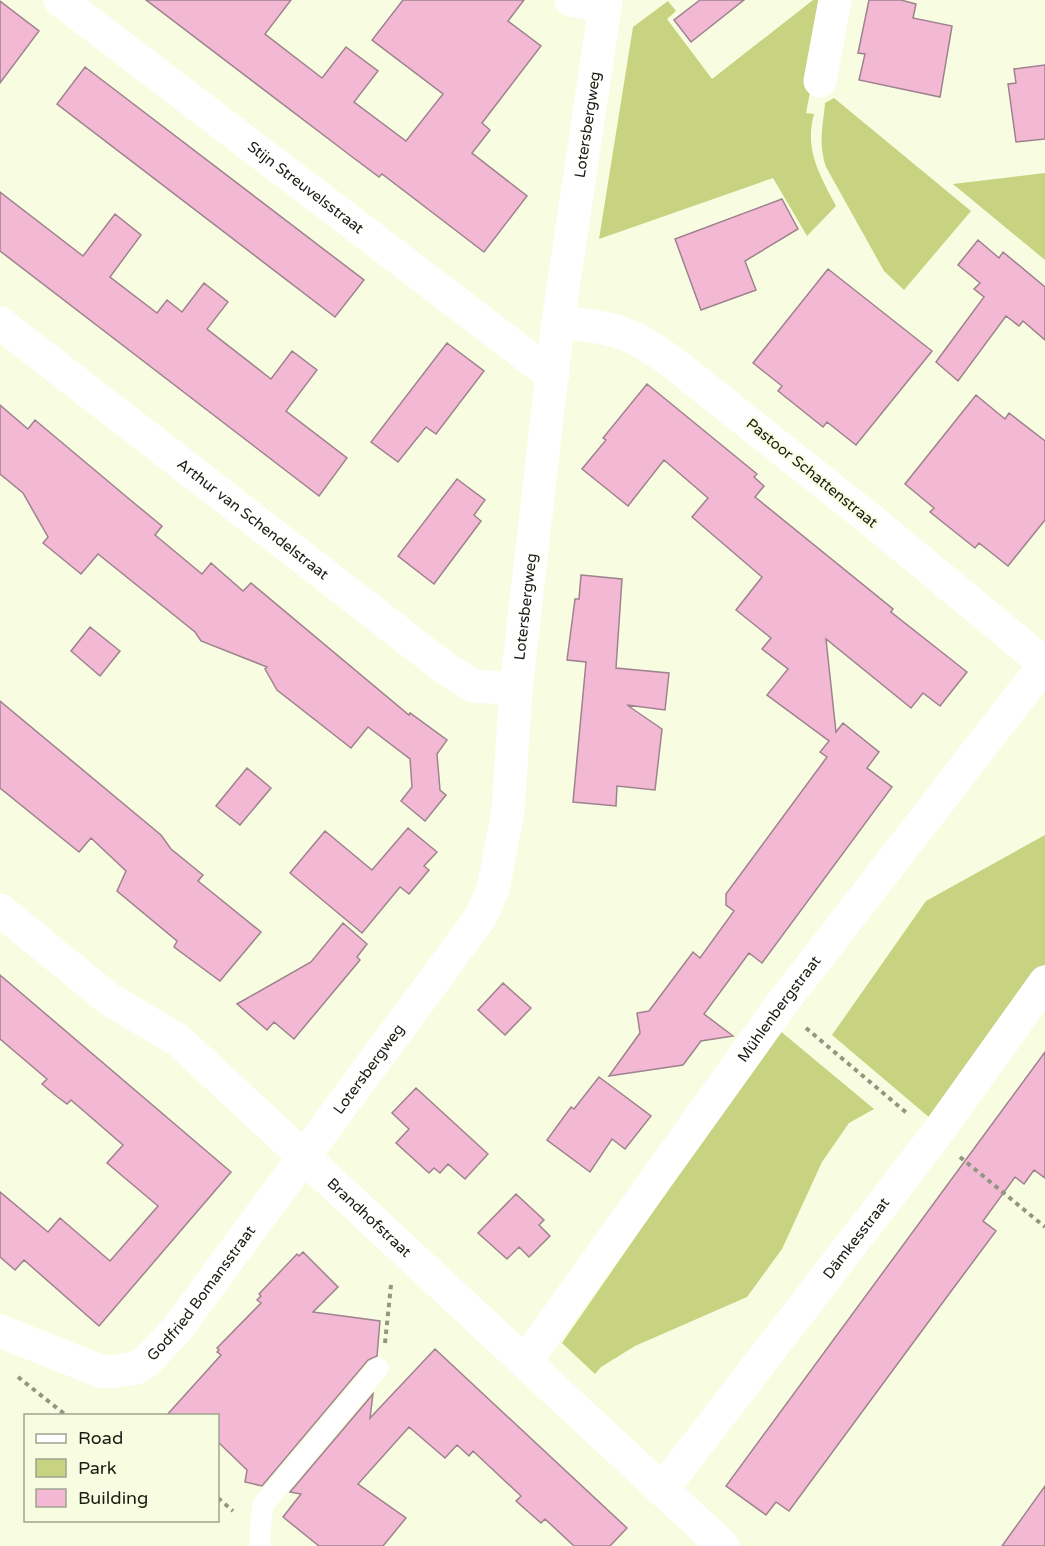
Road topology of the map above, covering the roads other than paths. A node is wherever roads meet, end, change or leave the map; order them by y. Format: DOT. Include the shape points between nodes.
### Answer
graph roads {
  1 [pos="60,0"];
  2 [pos="571,0"];
  3 [pos="835,0"];
  4 [pos="605,3"];
  5 [pos="820,81"];
  6 [pos="558,322"];
  7 [pos="0,323"];
  8 [pos="553,376"];
  9 [pos="1045,664"];
  10 [pos="516,689"];
  11 [pos="0,910"];
  12 [pos="1045,982"];
  13 [pos="304,1155"];
  14 [pos="0,1330"];
  15 [pos="525,1362"];
  16 [pos="378,1368"];
  17 [pos="662,1490"];
  18 [pos="260,1546"];
  19 [pos="723,1546"];
  1 -- 8 [label="street, Stijn Streuvelsstraat"];
  2 -- 4 [label="street"];
  3 -- 5 [label="street"];
  4 -- 6 [label="street, Lotersbergweg"];
  6 -- 8 [label="street, Lotersbergweg"];
  6 -- 9 [label="street, Pastoor Schattenstraat" via="624,334 668,359"];
  7 -- 10 [label="street, Arthur van Schendelstraat" via="449,671 474,686"];
  8 -- 10 [label="street, Lotersbergweg"];
  9 -- 15 [label="street, Mühlenbergstraat" via="780,1006"];
  10 -- 13 [label="street, Lotersbergweg" via="508,811 493,890 480,918"];
  11 -- 13 [label="street, Brandhofstraat" via="109,999 178,1040"];
  12 -- 17 [label="street, Dämkesstraat" via="935,1136"];
  13 -- 14 [label="street, Godfried Bomansstraat" via="177,1329 136,1368 100,1371"];
  13 -- 15 [label="street, Brandhofstraat"];
  15 -- 17 [label="street, Brandhofstraat"];
  16 -- 18 [label="lane" via="263,1505"];
  17 -- 19 [label="street, Brandhofstraat"];
}
